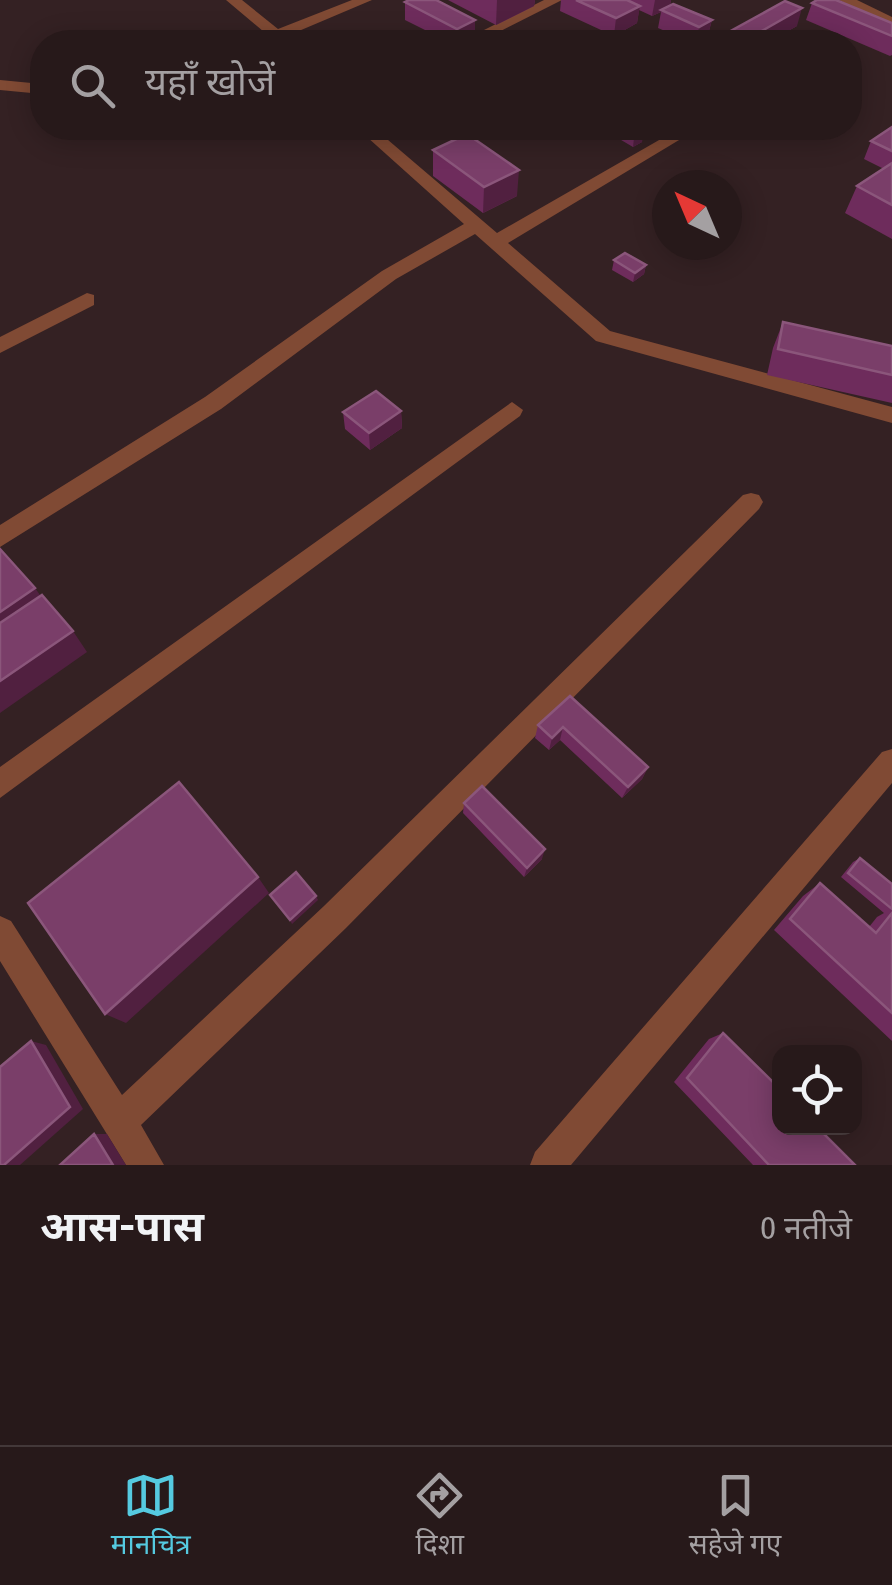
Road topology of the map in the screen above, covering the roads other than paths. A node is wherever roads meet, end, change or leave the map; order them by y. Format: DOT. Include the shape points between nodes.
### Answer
graph roads {
  1 [pos="233,0"];
  2 [pos="364,0"];
  3 [pos="555,0"];
  4 [pos="846,0"];
  5 [pos="884,0"];
  6 [pos="866,10"];
  7 [pos="892,23"];
  8 [pos="269,30"];
  9 [pos="299,30"];
  10 [pos="493,30"];
  11 [pos="0,85"];
  12 [pos="30,87"];
  13 [pos="379,140"];
  14 [pos="670,140"];
  15 [pos="476,225"];
  16 [pos="495,242"];
  17 [pos="87,300"];
  18 [pos="0,346"];
  19 [pos="512,410"];
  20 [pos="892,415"];
  21 [pos="752,502"];
  22 [pos="0,536"];
  23 [pos="892,762"];
  24 [pos="0,784"];
  25 [pos="0,932"];
  26 [pos="119,1122"];
  27 [pos="146,1165"];
  28 [pos="548,1165"];
  1 -- 8 [label="street"];
  2 -- 9 [label="street"];
  3 -- 10 [label="street"];
  4 -- 6 [label="street"];
  5 -- 6 [label="street"];
  6 -- 7 [label="street"];
  11 -- 12 [label="street"];
  13 -- 15 [label="street"];
  14 -- 16 [label="street"];
  15 -- 16 [label="street"];
  15 -- 22 [label="street" via="389,274 212,402"];
  16 -- 20 [label="street" via="603,336"];
  17 -- 18 [label="street"];
  19 -- 24 [label="street"];
  21 -- 26 [label="street" via="335,918"];
  23 -- 28 [label="street"];
  25 -- 26 [label="street"];
  26 -- 27 [label="street"];
}
